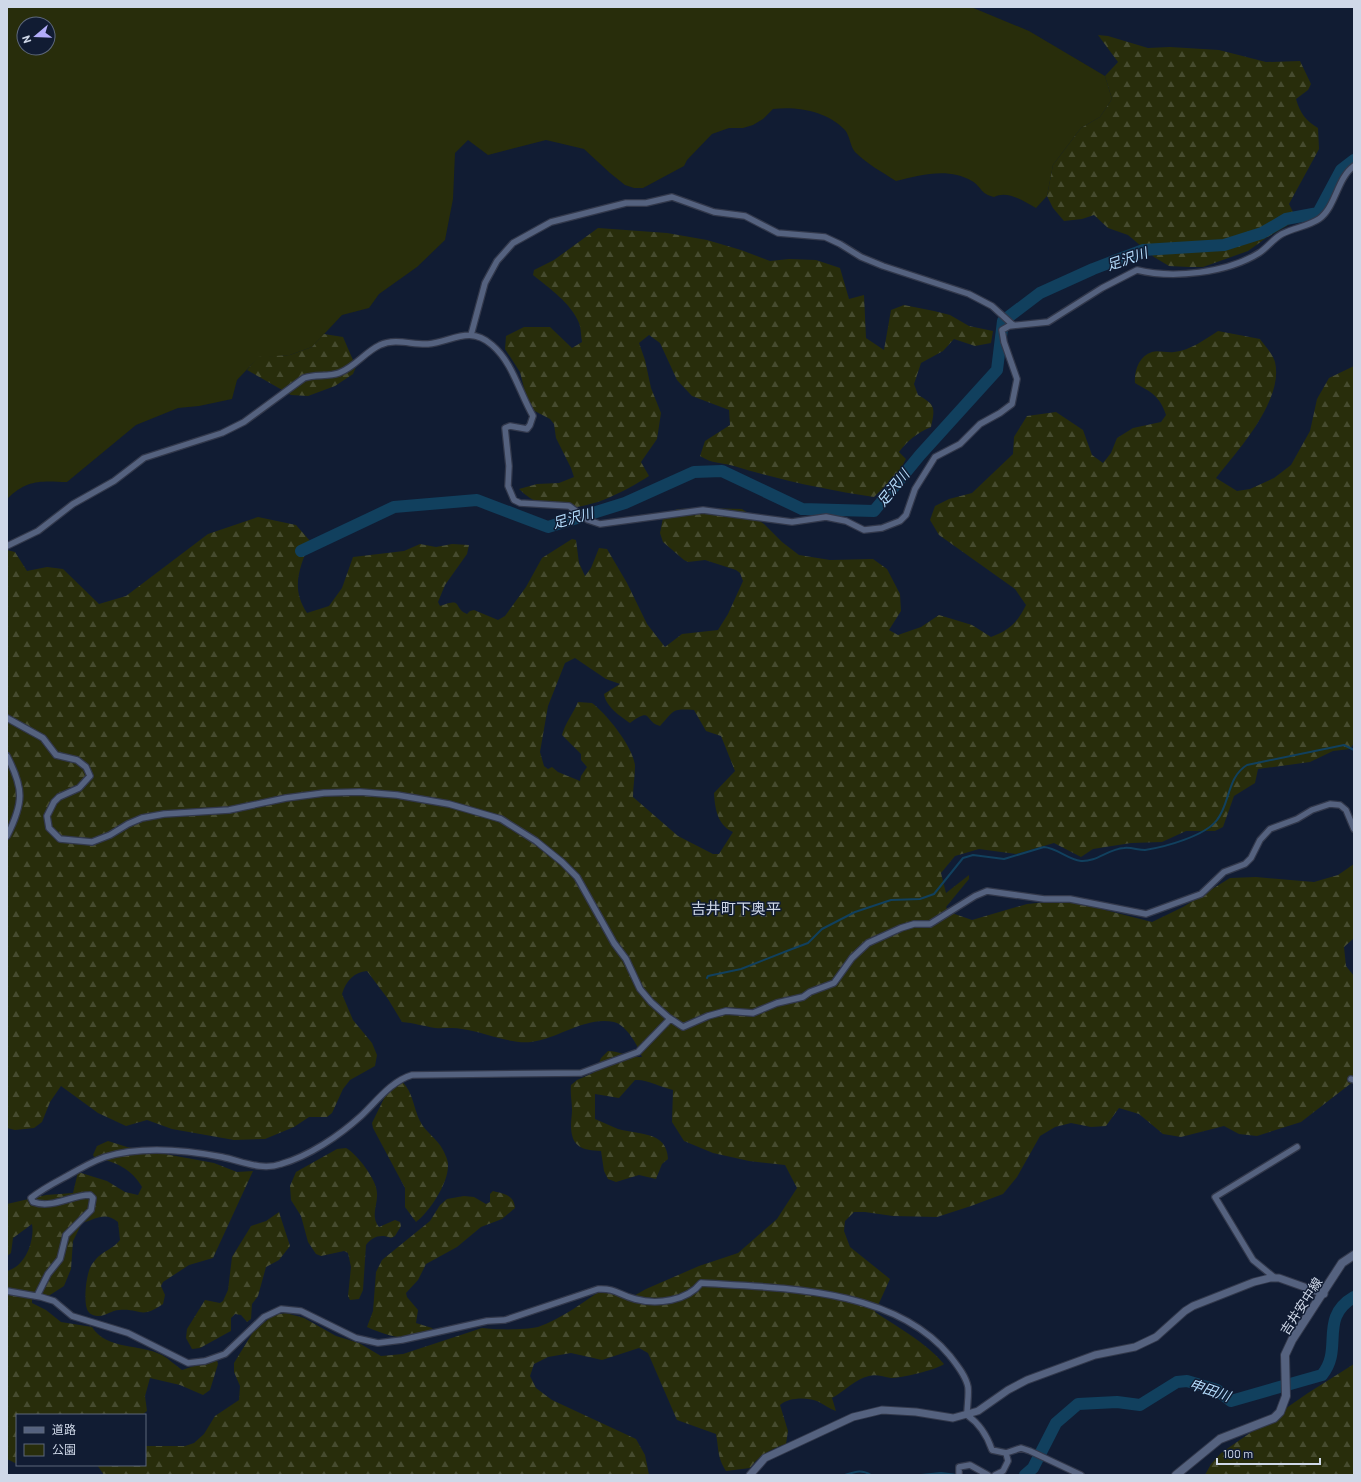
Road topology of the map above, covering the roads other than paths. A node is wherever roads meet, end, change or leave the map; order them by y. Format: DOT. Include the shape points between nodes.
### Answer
graph roads {
  1 [pos="1354,166"];
  2 [pos="1013,325"];
  3 [pos="470,335"];
  4 [pos="7,546"];
  5 [pos="7,718"];
  6 [pos="7,756"];
  7 [pos="1354,829"];
  8 [pos="7,836"];
  9 [pos="670,1019"];
  10 [pos="1296,1147"];
  11 [pos="1354,1255"];
  12 [pos="1275,1278"];
  13 [pos="7,1292"];
  14 [pos="1324,1294"];
  15 [pos="37,1296"];
  16 [pos="967,1415"];
  17 [pos="1006,1453"];
  18 [pos="750,1475"];
  19 [pos="959,1475"];
  20 [pos="988,1475"];
  21 [pos="995,1475"];
  22 [pos="1081,1475"];
  23 [pos="1176,1475"];
  1 -- 2 [label="street" via="1319,219 1281,234 1259,253 1207,272 1151,273 1137,270 1102,288 1048,322"];
  2 -- 3 [label="street" via="992,306 969,294 861,257 826,237 778,232 745,216 714,212 672,197 646,203 626,203 551,222 513,243 497,261 485,283"];
  2 -- 3 [label="street" via="1002,330 1017,379 1012,404 980,424 960,444 934,457 915,489 906,515 900,521 882,528 864,530 846,521 826,517 792,522 703,510 600,524 588,520 569,506 520,503 514,500 508,486 509,466 505,428 510,426 527,429 533,416 505,360 492,344 478,336"];
  3 -- 4 [label="street" via="428,344 398,341 381,344 339,373 304,378 250,418 227,430 144,458 114,481 73,504 38,531"];
  5 -- 9 [label="street" via="43,738 56,755 77,760 86,767 90,776 79,788 59,797 47,816 49,828 60,839 92,842 142,818 164,814 229,810 286,798 360,792 449,804 501,820 536,841 577,877 626,959 640,988"];
  6 -- 8 [label="street" via="18,777 20,798"];
  7 -- 9 [label="street" via="1346,810 1340,805 1330,804 1312,810 1297,819 1270,829 1245,864 1224,872 1202,894 1146,914 1070,899 1044,899 987,891 930,924 914,924 868,943 852,958 834,983 803,997 753,1013 726,1010 683,1027"];
  9 -- 15 [label="street" via="638,1052 581,1073 426,1074 404,1077 339,1133 299,1158 280,1165 262,1167 196,1152 165,1151 120,1153 86,1164 31,1198 33,1202 47,1205 90,1194 93,1198 91,1210 66,1236 60,1259 48,1274"];
  10 -- 12 [label="street" via="1215,1197 1253,1260"];
  11 -- 14 [label="main road, 吉井安中線" via="1342,1263"];
  12 -- 14 [label="street"];
  12 -- 16 [label="street" via="1262,1279 1193,1306 1156,1337 1136,1347 1095,1355 1027,1380 1008,1390 978,1412"];
  13 -- 15 [label="street"];
  14 -- 23 [label="main road, 吉井安中線" via="1292,1340 1285,1355 1285,1404 1280,1412 1274,1418 1220,1439"];
  15 -- 16 [label="street" via="54,1301 72,1316 128,1333 188,1363 225,1354 264,1317 281,1309 301,1311 356,1338 378,1343 487,1321 505,1320 598,1289 610,1288 635,1299 652,1302 667,1301 687,1294 701,1283 809,1292 859,1302 890,1313 926,1332 940,1344 964,1376 968,1388"];
  16 -- 17 [label="street" via="977,1422 987,1436 992,1450"];
  16 -- 18 [label="street" via="953,1418 882,1410 853,1417 765,1458"];
  17 -- 21 [label="street" via="1008,1461 1003,1471"];
  17 -- 22 [label="street" via="1021,1448"];
  19 -- 20 [label="street" via="959,1468 970,1465"];
}
